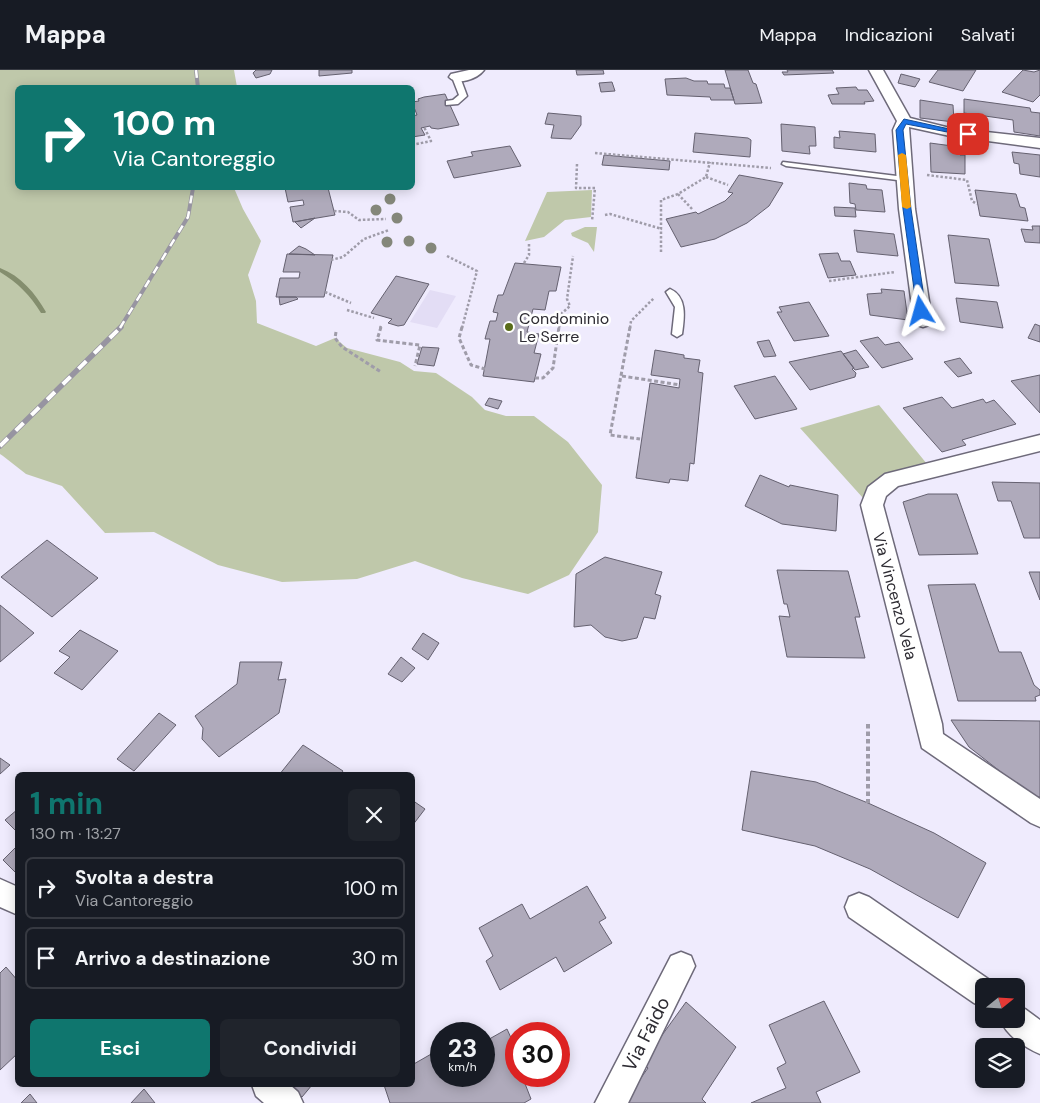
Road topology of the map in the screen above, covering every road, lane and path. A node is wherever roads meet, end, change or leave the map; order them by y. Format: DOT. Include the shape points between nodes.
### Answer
graph roads {
  1 [pos="477,70"];
  2 [pos="876,70"];
  3 [pos="456,77"];
  4 [pos="449,103"];
  5 [pos="904,121"];
  6 [pos="424,127"];
  7 [pos="415,144"];
  8 [pos="1040,144"];
  9 [pos="595,153"];
  10 [pos="710,162"];
  11 [pos="576,164"];
  12 [pos="786,164"];
  13 [pos="798,166"];
  14 [pos="904,175"];
  15 [pos="706,177"];
  16 [pos="728,185"];
  17 [pos="678,194"];
  18 [pos="978,204"];
  19 [pos="692,209"];
  20 [pos="334,211"];
  21 [pos="605,215"];
  22 [pos="598,217"];
  23 [pos="386,218"];
  24 [pos="662,229"];
  25 [pos="389,230"];
  26 [pos="528,243"];
  27 [pos="661,252"];
  28 [pos="447,256"];
  29 [pos="573,256"];
  30 [pos="331,260"];
  31 [pos="524,263"];
  32 [pos="900,271"];
  33 [pos="829,280"];
  34 [pos="325,292"];
  35 [pos="670,292"];
  36 [pos="658,295"];
  37 [pos="351,303"];
  38 [pos="347,310"];
  39 [pos="561,314"];
  40 [pos="374,318"];
  41 [pos="530,321"];
  42 [pos="923,321"];
  43 [pos="381,326"];
  44 [pos="336,332"];
  45 [pos="677,334"];
  46 [pos="415,366"];
  47 [pos="485,369"];
  48 [pos="382,372"];
  49 [pos="622,376"];
  50 [pos="535,378"];
  51 [pos="680,385"];
  52 [pos="640,439"];
  53 [pos="1040,443"];
  54 [pos="868,724"];
  55 [pos="868,803"];
  56 [pos="1040,814"];
  57 [pos="0,893"];
  58 [pos="15,900"];
  59 [pos="859,907"];
  60 [pos="681,966"];
  61 [pos="975,987"];
  62 [pos="1025,1027"];
  63 [pos="1040,1039"];
  64 [pos="269,1087"];
  65 [pos="287,1103"];
  66 [pos="611,1103"];
  1 -- 3 [label="street" via="471,75"];
  2 -- 5 [label="street"];
  3 -- 4 [label="lane" via="463,96"];
  5 -- 8 [label="street" via="950,132"];
  5 -- 14 [label="street" via="900,130"];
  6 -- 7 [label="path" via="431,141"];
  9 -- 10 [label="path"];
  10 -- 13 [label="path" via="788,169"];
  10 -- 15 [label="path"];
  11 -- 22 [label="path" via="576,188 595,188 592,221"];
  12 -- 13 [label="lane"];
  13 -- 14 [label="lane"];
  14 -- 18 [label="path" via="967,180 972,201"];
  14 -- 42 [label="street"];
  15 -- 16 [label="path"];
  15 -- 17 [label="path"];
  17 -- 19 [label="path"];
  17 -- 24 [label="path" via="661,200"];
  20 -- 23 [label="path" via="348,212 359,220"];
  21 -- 24 [label="path"];
  24 -- 27 [label="path"];
  25 -- 30 [label="path" via="364,239 343,257"];
  26 -- 31 [label="path" via="529,255"];
  28 -- 47 [label="path" via="477,271 459,338 471,365"];
  29 -- 39 [label="path" via="567,298 570,306"];
  32 -- 33 [label="path"];
  34 -- 37 [label="path"];
  35 -- 45 [label="lane" via="681,311"];
  36 -- 49 [label="path" via="631,321"];
  38 -- 40 [label="path"];
  39 -- 41 [label="path"];
  39 -- 50 [label="path" via="553,368 543,378"];
  43 -- 46 [label="path" via="377,340 420,345"];
  44 -- 48 [label="path" via="334,338 342,347"];
  49 -- 51 [label="path"];
  49 -- 52 [label="path" via="610,435"];
  53 -- 56 [label="street, Via Vincenzo Vela" via="892,480 873,496 874,517 930,724 931,740"];
  54 -- 55 [label="path"];
  57 -- 58 [label="street"];
  59 -- 61 [label="street"];
  60 -- 66 [label="street, Via Faido"];
  62 -- 63 [label="street"];
  64 -- 65 [label="street"];
}
